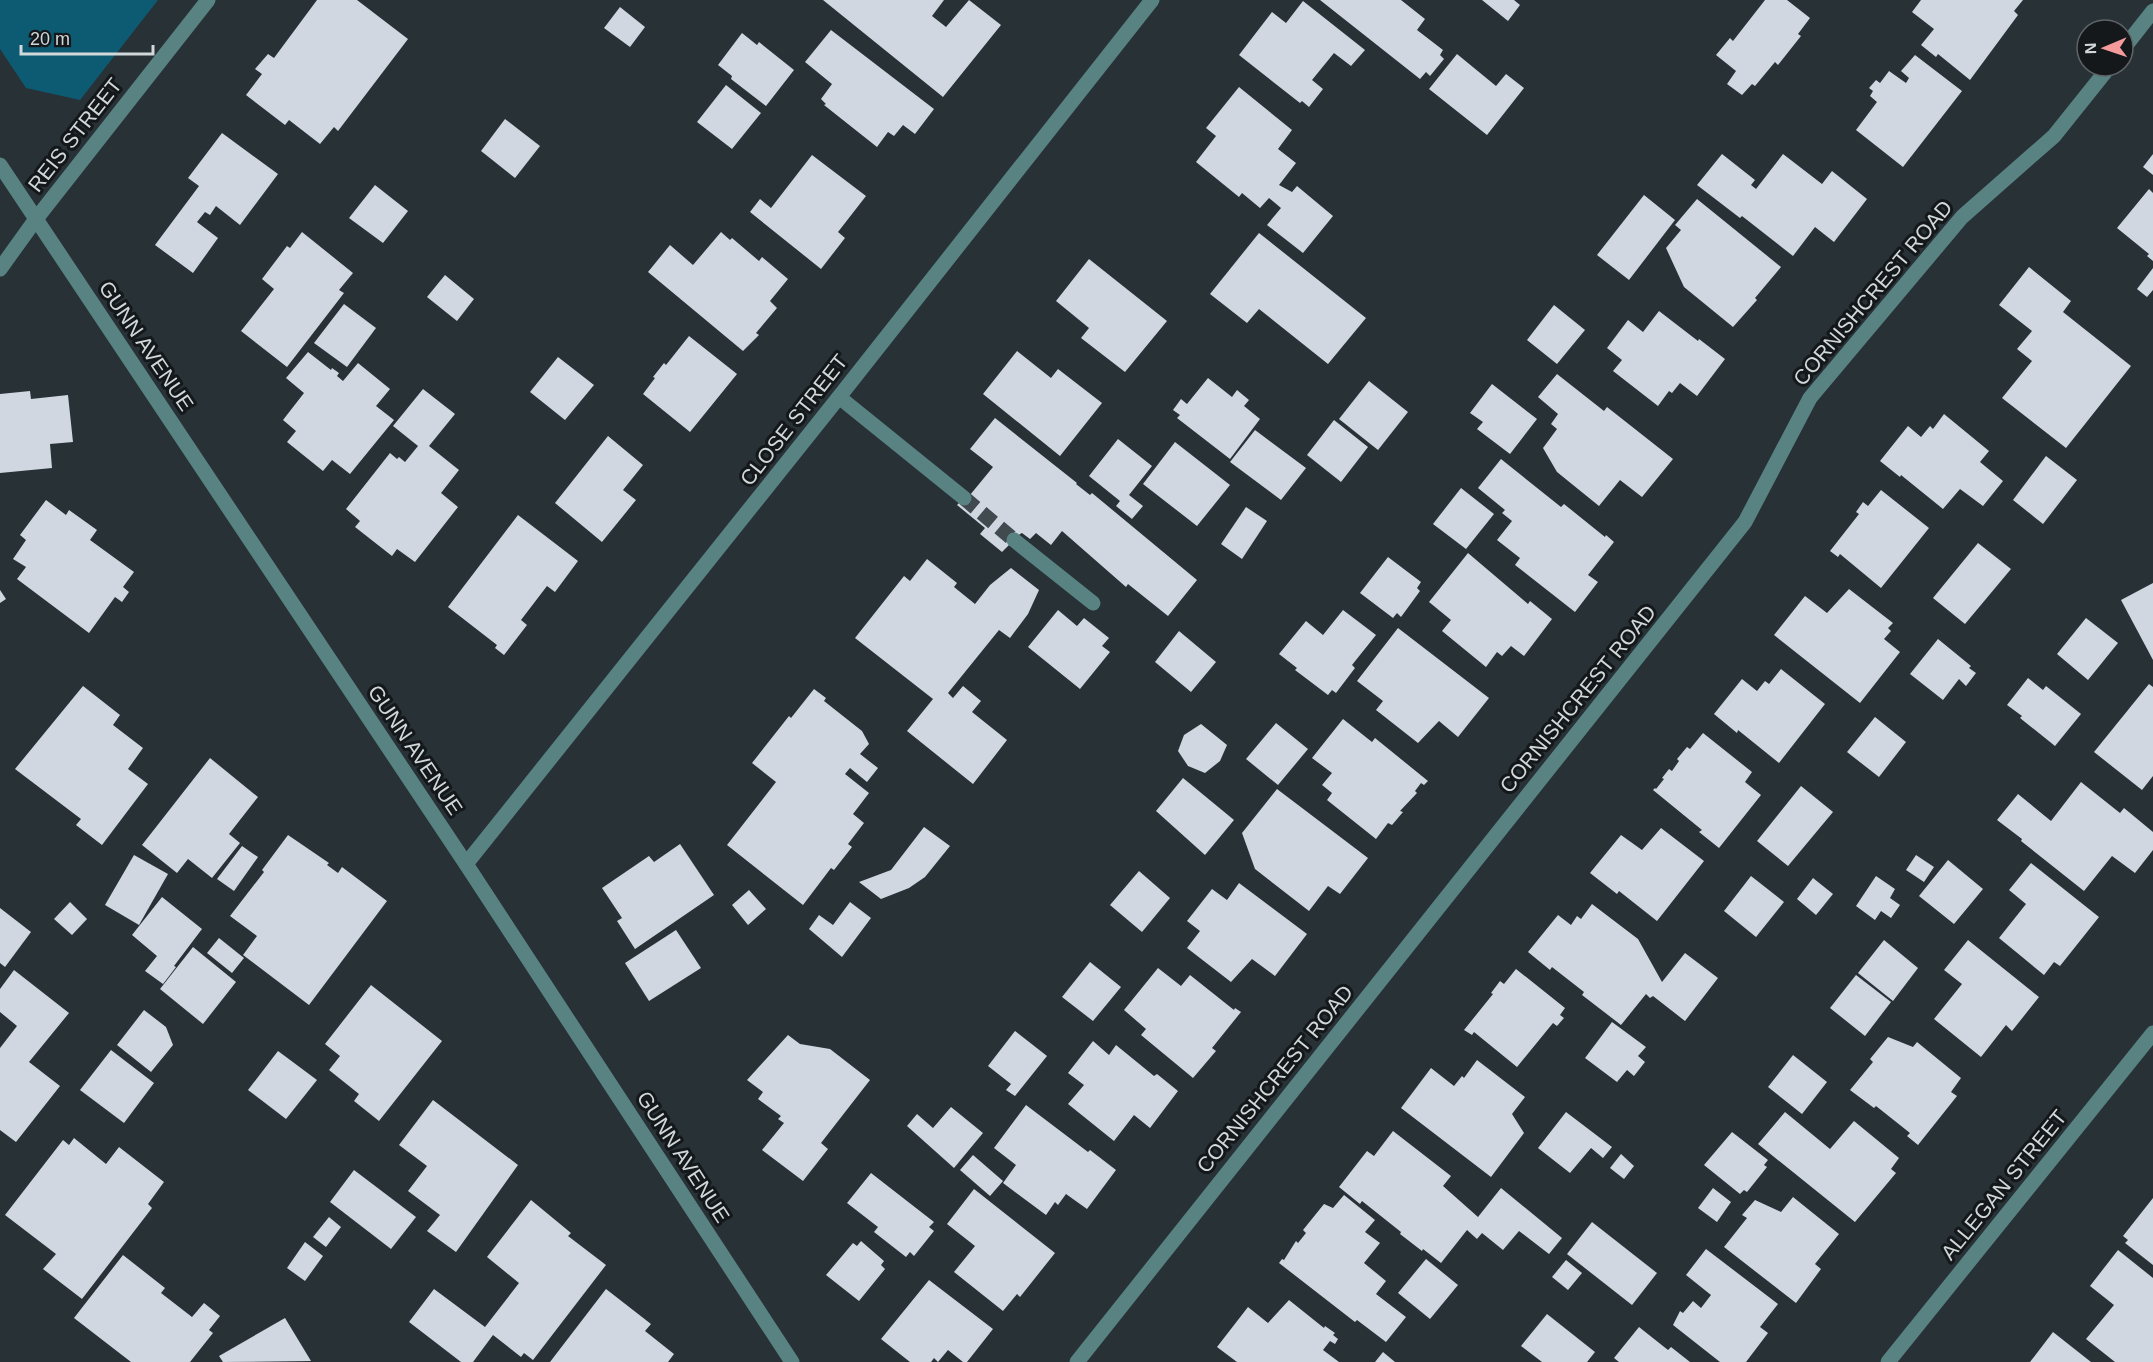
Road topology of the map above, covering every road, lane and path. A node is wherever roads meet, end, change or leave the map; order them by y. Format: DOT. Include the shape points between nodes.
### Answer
graph roads {
  1 [pos="208,0"];
  2 [pos="1152,0"];
  3 [pos="2153,11"];
  4 [pos="2135,34"];
  5 [pos="2100,78"];
  6 [pos="0,165"];
  7 [pos="36,219"];
  8 [pos="0,269"];
  9 [pos="839,397"];
  10 [pos="964,498"];
  11 [pos="1014,540"];
  12 [pos="1093,603"];
  13 [pos="466,864"];
  14 [pos="2153,1034"];
  15 [pos="792,1362"];
  16 [pos="1077,1362"];
  17 [pos="1888,1362"];
  1 -- 7 [label="street, REIS STREET"];
  2 -- 9 [label="street, CLOSE STREET"];
  3 -- 4 [label="street"];
  5 -- 16 [label="street, CORNISHCREST ROAD" via="2054,136 1962,217 1810,398 1745,522"];
  6 -- 7 [label="street, GUNN AVENUE"];
  7 -- 8 [label="street, REIS STREET"];
  7 -- 13 [label="street, GUNN AVENUE"];
  9 -- 10 [label="street"];
  9 -- 13 [label="street, CLOSE STREET"];
  11 -- 12 [label="street"];
  13 -- 15 [label="street, GUNN AVENUE"];
  14 -- 17 [label="street, ALLEGAN STREET"];
}
